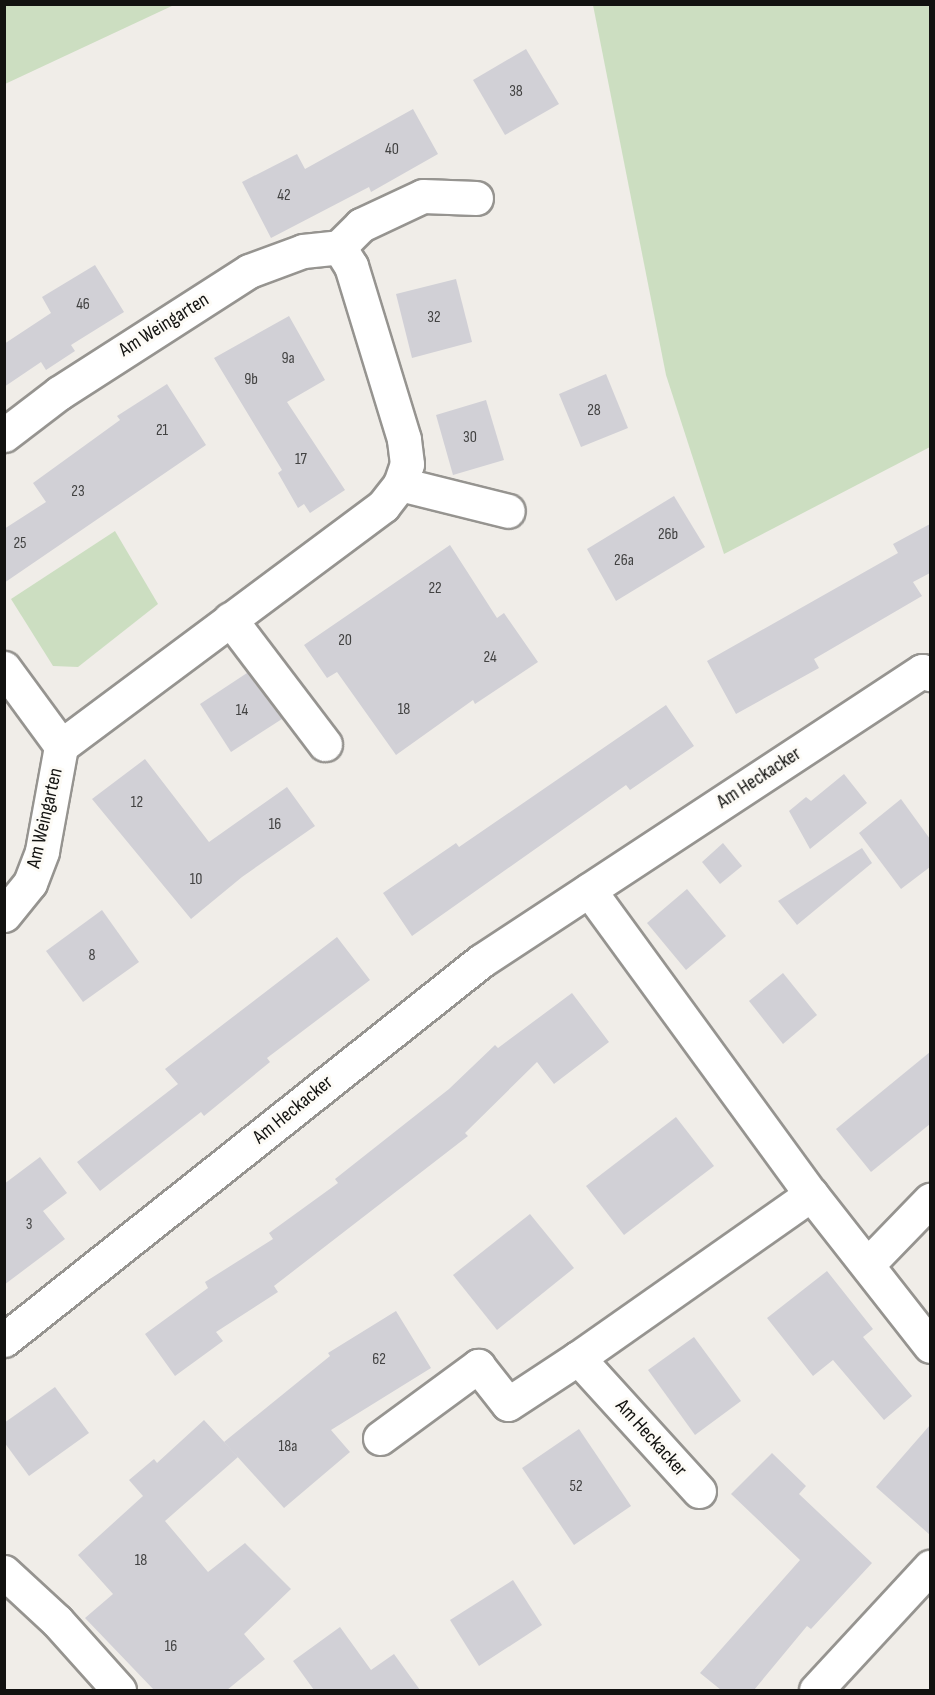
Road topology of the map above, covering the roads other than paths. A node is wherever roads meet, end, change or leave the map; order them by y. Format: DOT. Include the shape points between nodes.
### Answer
graph roads {
  1 [pos="476,198"];
  2 [pos="339,247"];
  3 [pos="4,435"];
  4 [pos="400,484"];
  5 [pos="508,511"];
  6 [pos="230,619"];
  7 [pos="4,668"];
  8 [pos="930,674"];
  9 [pos="325,744"];
  10 [pos="61,746"];
  11 [pos="589,890"];
  12 [pos="4,915"];
  13 [pos="811,1194"];
  14 [pos="930,1200"];
  15 [pos="869,1263"];
  16 [pos="4,1340"];
  17 [pos="930,1347"];
  18 [pos="578,1358"];
  19 [pos="380,1437"];
  20 [pos="699,1491"];
  21 [pos="930,1567"];
  22 [pos="4,1572"];
  23 [pos="119,1690"];
  24 [pos="816,1690"];
  1 -- 2 [label="street" via="423,196 361,225"];
  2 -- 3 [label="street, Am Weingarten" via="303,251 249,271 59,393"];
  2 -- 4 [label="street, Am Weingarten" via="351,266 404,439 407,464"];
  4 -- 5 [label="street"];
  4 -- 6 [label="street, Am Weingarten" via="383,506"];
  6 -- 9 [label="street"];
  6 -- 10 [label="street, Am Weingarten"];
  7 -- 10 [label="street, Am Weingarten"];
  8 -- 11 [label="street, Am Heckacker" via="922,671"];
  10 -- 12 [label="street, Am Weingarten" via="42,851 30,883"];
  11 -- 13 [label="street"];
  11 -- 16 [label="street, Am Heckacker" via="481,961"];
  13 -- 15 [label="street"];
  13 -- 18 [label="street"];
  14 -- 15 [label="street"];
  15 -- 17 [label="street"];
  18 -- 19 [label="street" via="508,1404 477,1366"];
  18 -- 20 [label="street, Am Heckacker"];
  21 -- 24 [label="street"];
  22 -- 23 [label="street" via="57,1621"];
}
